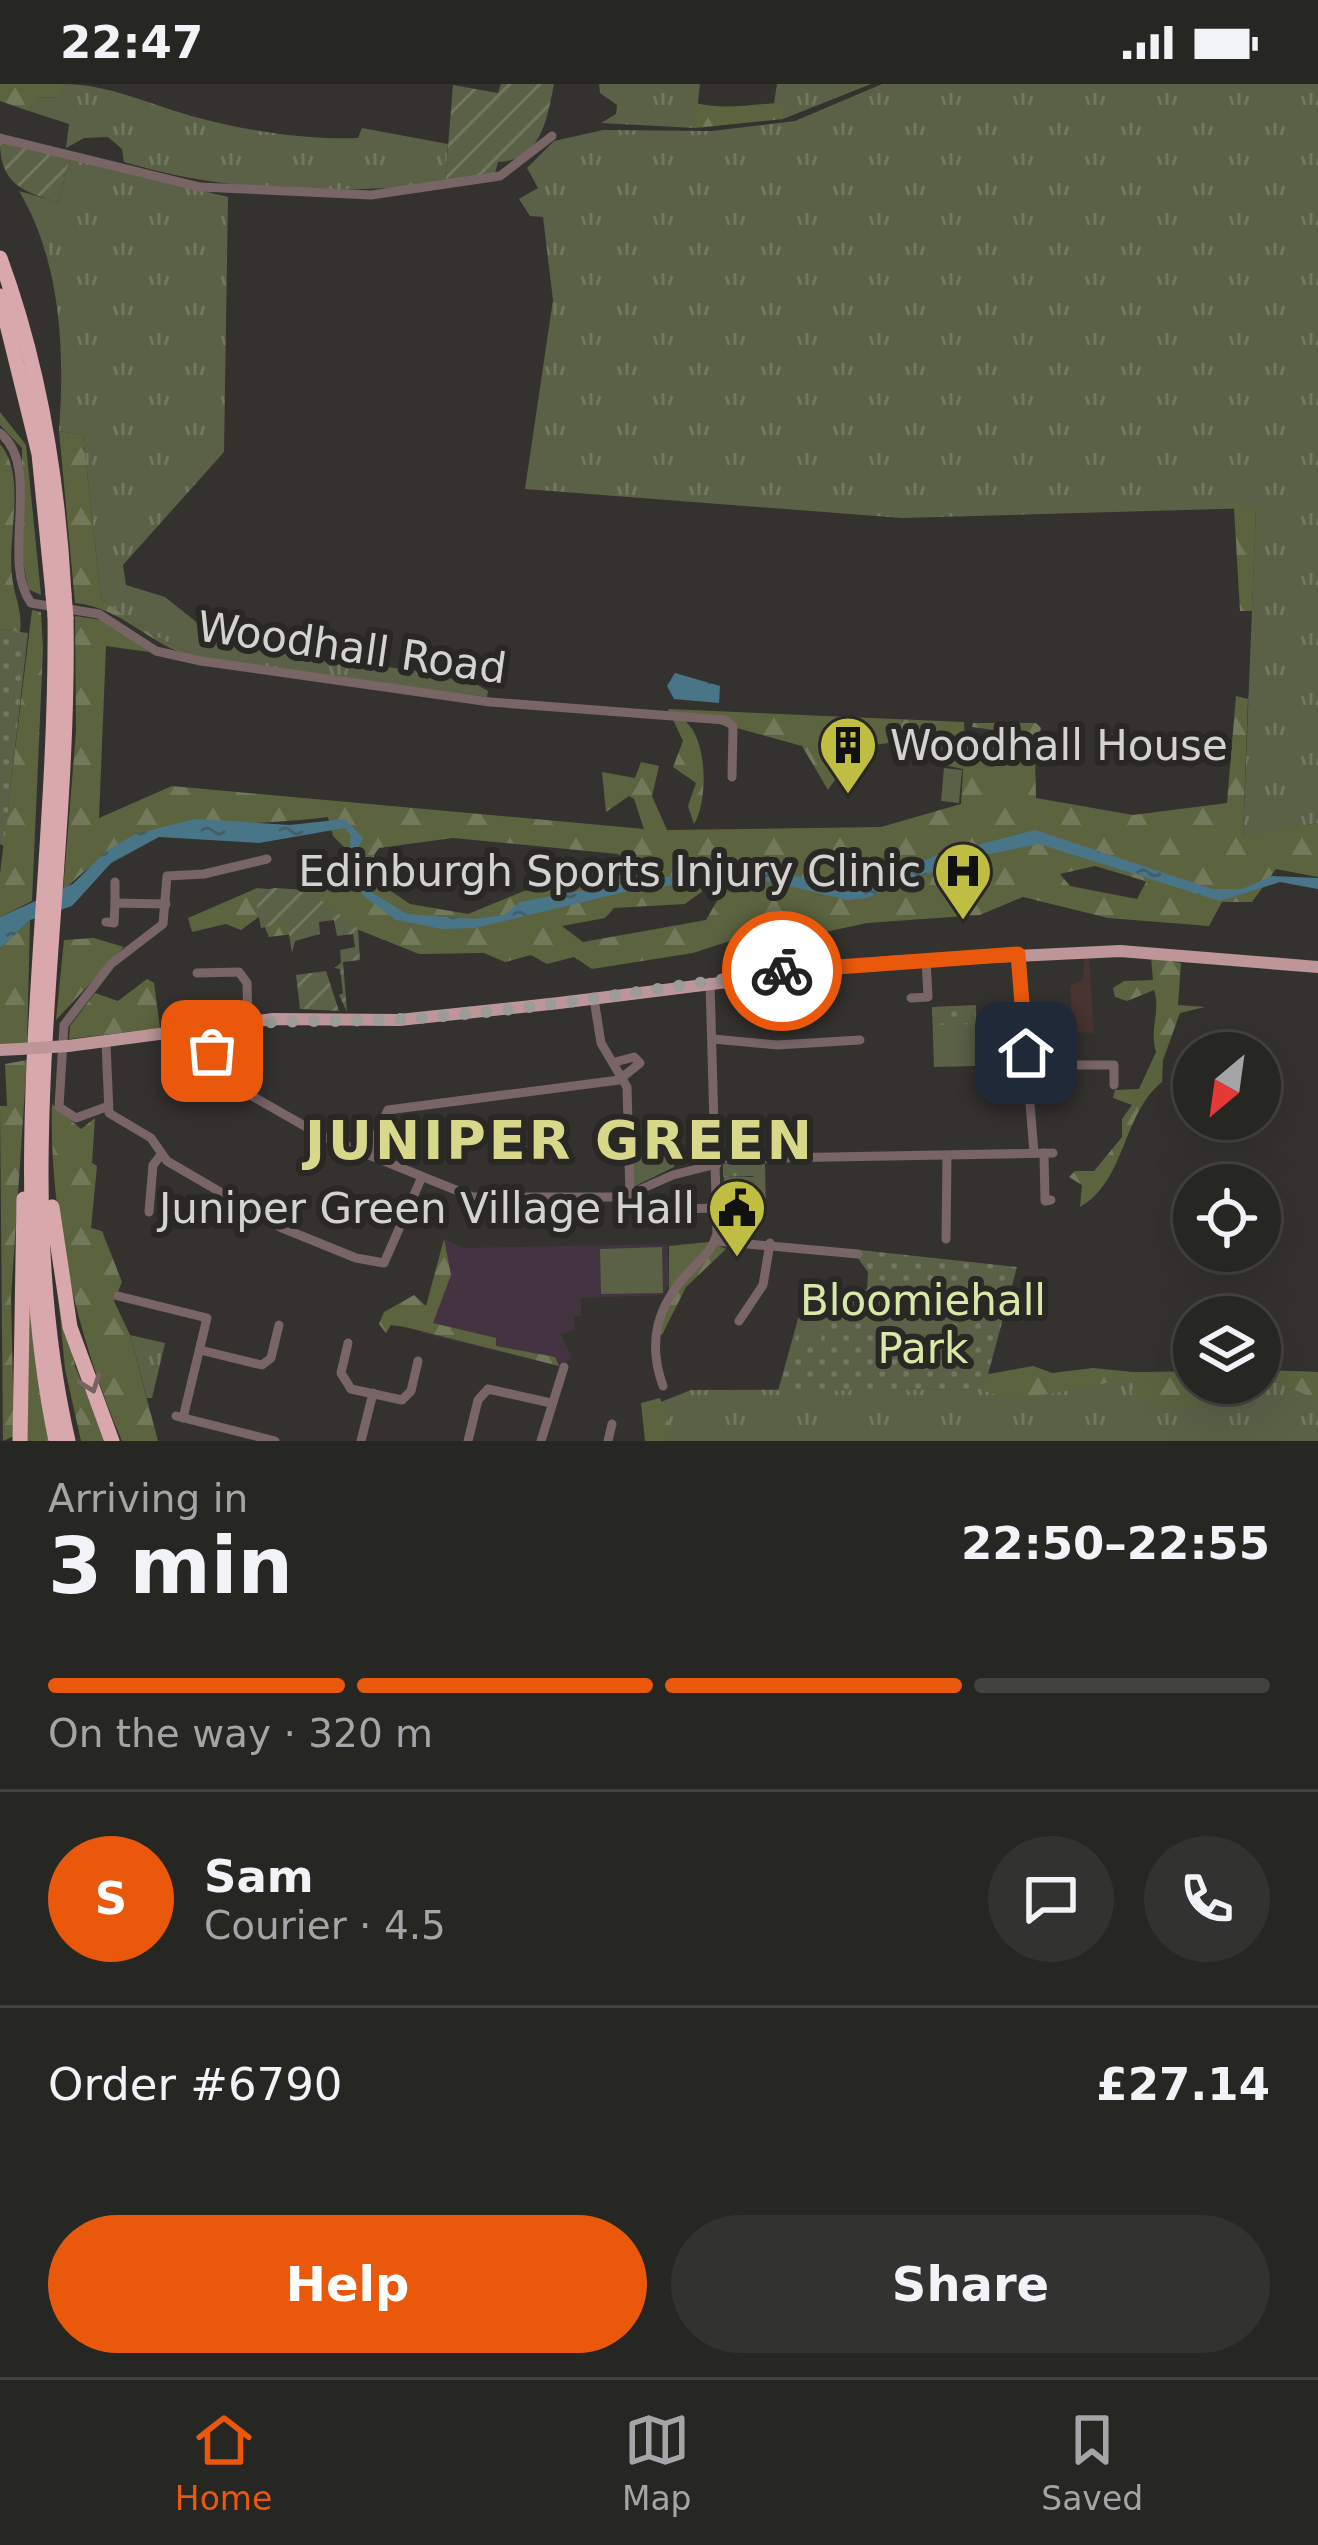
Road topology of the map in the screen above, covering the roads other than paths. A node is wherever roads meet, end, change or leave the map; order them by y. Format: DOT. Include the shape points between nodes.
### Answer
graph roads {
  1 [pos="552,136"];
  2 [pos="0,138"];
  3 [pos="0,258"];
  4 [pos="0,296"];
  5 [pos="0,433"];
  6 [pos="59,594"];
  7 [pos="732,777"];
  8 [pos="267,859"];
  9 [pos="115,882"];
  10 [pos="115,903"];
  11 [pos="166,904"];
  12 [pos="106,922"];
  13 [pos="1018,954"];
  14 [pos="926,959"];
  15 [pos="1318,967"];
  16 [pos="197,973"];
  17 [pos="710,982"];
  18 [pos="911,998"];
  19 [pos="594,999"];
  20 [pos="248,1022"];
  21 [pos="208,1028"];
  22 [pos="713,1039"];
  23 [pos="860,1040"];
  24 [pos="106,1043"];
  25 [pos="988,1048"];
  26 [pos="0,1050"];
  27 [pos="1026,1051"];
  28 [pos="615,1062"];
  29 [pos="624,1079"];
  30 [pos="1114,1085"];
  31 [pos="106,1106"];
  32 [pos="37,1151"];
  33 [pos="1044,1153"];
  34 [pos="367,1155"];
  35 [pos="160,1156"];
  36 [pos="946,1156"];
  37 [pos="717,1161"];
  38 [pos="421,1179"];
  39 [pos="630,1196"];
  40 [pos="1051,1200"];
  41 [pos="718,1208"];
  42 [pos="678,1209"];
  43 [pos="149,1212"];
  44 [pos="946,1239"];
  45 [pos="715,1241"];
  46 [pos="770,1243"];
  47 [pos="858,1254"];
  48 [pos="125,1300"];
  49 [pos="739,1321"];
  50 [pos="279,1325"];
  51 [pos="344,1348"];
  52 [pos="200,1350"];
  53 [pos="564,1366"];
  54 [pos="420,1367"];
  55 [pos="662,1386"];
  56 [pos="373,1394"];
  57 [pos="551,1402"];
  58 [pos="612,1424"];
  59 [pos="241,1437"];
  60 [pos="20,1441"];
  61 [pos="56,1441"];
  62 [pos="68,1441"];
  63 [pos="112,1441"];
  64 [pos="274,1441"];
  65 [pos="362,1441"];
  66 [pos="468,1441"];
  67 [pos="541,1441"];
  68 [pos="608,1441"];
  1 -- 2 [label="street" via="500,176 371,195 200,187"];
  3 -- 6 [label="highway" via="43,405 59,511"];
  4 -- 6 [label="highway" via="39,454"];
  5 -- 7 [label="street, Woodhall Road" via="17,455 16,571 31,603 99,614 156,651 201,661 490,702 725,720 733,726"];
  6 -- 32 [label="highway, bridge"];
  8 -- 11 [label="street" via="167,876"];
  9 -- 10 [label="street"];
  10 -- 11 [label="street"];
  10 -- 12 [label="street" via="114,923"];
  11 -- 31 [label="street" via="159,928 111,964 61,1033 59,1107 76,1118"];
  13 -- 14 [label="main road"];
  13 -- 15 [label="main road" via="1120,951"];
  13 -- 27 [label="street"];
  14 -- 17 [label="main road"];
  14 -- 18 [label="street" via="928,997"];
  16 -- 20 [label="street" via="234,968 245,979"];
  17 -- 19 [label="main road"];
  17 -- 22 [label="street"];
  19 -- 20 [label="main road" via="399,1019"];
  19 -- 28 [label="street" via="601,1043"];
  20 -- 21 [label="main road"];
  21 -- 24 [label="main road"];
  21 -- 34 [label="street" via="219,1077"];
  22 -- 23 [label="street" via="777,1046"];
  22 -- 37 [label="street"];
  24 -- 26 [label="main road, bridge"];
  24 -- 31 [label="street"];
  25 -- 27 [label="street"];
  27 -- 30 [label="street" via="1052,1053 1069,1065 1114,1065"];
  27 -- 33 [label="street"];
  28 -- 29 [label="street"];
  28 -- 29 [label="street" via="639,1060"];
  29 -- 34 [label="street" via="390,1109"];
  29 -- 39 [label="street"];
  31 -- 35 [label="street" via="151,1138"];
  32 -- 60 [label="highway" via="22,1217"];
  32 -- 61 [label="highway" via="41,1352"];
  32 -- 62 [label="highway"];
  32 -- 63 [label="highway, one-way" via="70,1328"];
  33 -- 36 [label="street"];
  33 -- 40 [label="street" via="1045,1201"];
  34 -- 38 [label="street"];
  35 -- 38 [label="street" via="282,1228 376,1264 388,1257"];
  35 -- 43 [label="street"];
  36 -- 37 [label="street"];
  36 -- 44 [label="street"];
  37 -- 39 [label="street"];
  37 -- 41 [label="street"];
  38 -- 39 [label="street" via="484,1198"];
  41 -- 42 [label="street"];
  41 -- 45 [label="street"];
  45 -- 46 [label="street"];
  45 -- 55 [label="street" via="671,1294 654,1332"];
  46 -- 47 [label="street"];
  46 -- 49 [label="street" via="763,1285"];
  48 -- 52 [label="street" via="208,1313"];
  50 -- 52 [label="street" via="262,1365"];
  51 -- 56 [label="street" via="342,1379"];
  52 -- 59 [label="street" via="179,1417"];
  53 -- 57 [label="street"];
  54 -- 56 [label="street" via="402,1400"];
  56 -- 65 [label="street"];
  57 -- 66 [label="street" via="488,1389"];
  57 -- 67 [label="street"];
  58 -- 68 [label="street"];
  59 -- 64 [label="street"];
}
